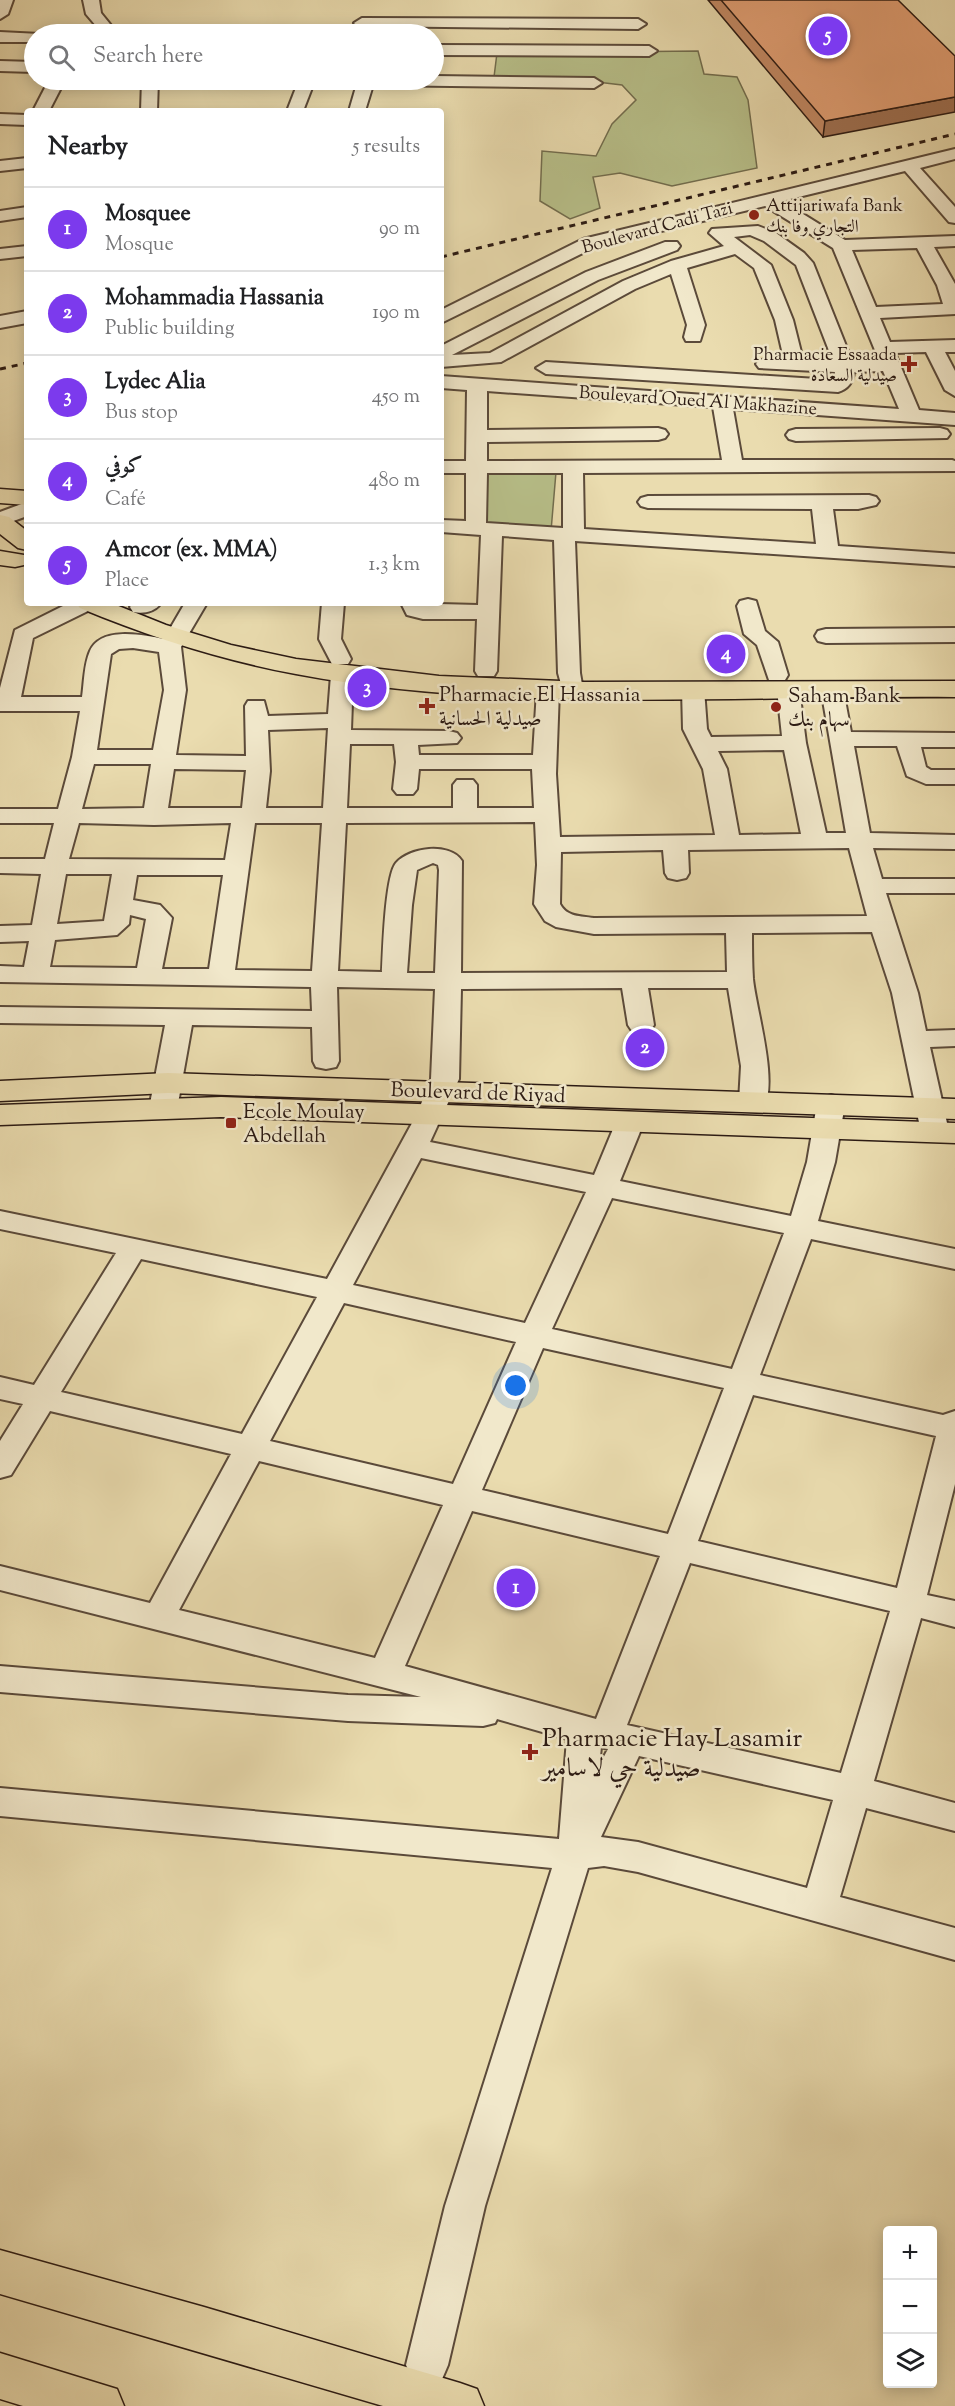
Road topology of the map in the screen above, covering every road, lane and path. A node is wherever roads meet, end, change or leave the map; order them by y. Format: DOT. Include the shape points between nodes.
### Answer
graph roads {
  1 [pos="5,0"];
  2 [pos="91,0"];
  3 [pos="559,5"];
  4 [pos="0,14"];
  5 [pos="362,23"];
  6 [pos="102,24"];
  7 [pos="557,24"];
  8 [pos="638,24"];
  9 [pos="0,37"];
  10 [pos="24,37"];
  11 [pos="444,50"];
  12 [pos="649,51"];
  13 [pos="0,66"];
  14 [pos="24,67"];
  15 [pos="444,81"];
  16 [pos="594,83"];
  17 [pos="52,90"];
  18 [pos="150,90"];
  19 [pos="303,90"];
  20 [pos="363,90"];
  21 [pos="43,108"];
  22 [pos="149,108"];
  23 [pos="296,108"];
  24 [pos="358,108"];
  25 [pos="0,120"];
  26 [pos="24,120"];
  27 [pos="952,159"];
  28 [pos="24,165"];
  29 [pos="908,165"];
  30 [pos="0,166"];
  31 [pos="766,199"];
  32 [pos="24,212"];
  33 [pos="694,215"];
  34 [pos="0,216"];
  35 [pos="955,218"];
  36 [pos="718,233"];
  37 [pos="955,242"];
  38 [pos="923,243"];
  39 [pos="841,245"];
  40 [pos="671,246"];
  41 [pos="737,248"];
  42 [pos="24,251"];
  43 [pos="0,254"];
  44 [pos="677,265"];
  45 [pos="950,282"];
  46 [pos="870,313"];
  47 [pos="444,316"];
  48 [pos="24,318"];
  49 [pos="562,320"];
  50 [pos="0,322"];
  51 [pos="693,337"];
  52 [pos="955,346"];
  53 [pos="933,347"];
  54 [pos="444,351"];
  55 [pos="576,351"];
  56 [pos="886,357"];
  57 [pos="444,361"];
  58 [pos="795,366"];
  59 [pos="845,367"];
  60 [pos="546,368"];
  61 [pos="444,382"];
  62 [pos="477,385"];
  63 [pos="539,389"];
  64 [pos="955,390"];
  65 [pos="652,397"];
  66 [pos="722,402"];
  67 [pos="795,407"];
  68 [pos="911,415"];
  69 [pos="945,424"];
  70 [pos="658,434"];
  71 [pos="477,436"];
  72 [pos="444,467"];
  73 [pos="477,467"];
  74 [pos="573,467"];
  75 [pos="654,468"];
  76 [pos="733,468"];
  77 [pos="864,468"];
  78 [pos="953,471"];
  79 [pos="0,496"];
  80 [pos="24,498"];
  81 [pos="648,502"];
  82 [pos="24,509"];
  83 [pos="823,510"];
  84 [pos="0,521"];
  85 [pos="444,526"];
  86 [pos="484,529"];
  87 [pos="569,534"];
  88 [pos="650,539"];
  89 [pos="828,553"];
  90 [pos="14,556"];
  91 [pos="955,560"];
  92 [pos="82,606"];
  93 [pos="99,606"];
  94 [pos="145,606"];
  95 [pos="333,606"];
  96 [pos="414,606"];
  97 [pos="748,606"];
  98 [pos="487,612"];
  99 [pos="182,628"];
  100 [pos="0,634"];
  101 [pos="23,635"];
  102 [pos="955,635"];
  103 [pos="826,636"];
  104 [pos="341,667"];
  105 [pos="486,671"];
  106 [pos="955,675"];
  107 [pos="782,682"];
  108 [pos="563,684"];
  109 [pos="832,689"];
  110 [pos="955,689"];
  111 [pos="693,690"];
  112 [pos="4,704"];
  113 [pos="92,704"];
  114 [pos="340,729"];
  115 [pos="405,739"];
  116 [pos="842,739"];
  117 [pos="907,739"];
  118 [pos="955,740"];
  119 [pos="450,741"];
  120 [pos="794,743"];
  121 [pos="701,744"];
  122 [pos="84,758"];
  123 [pos="164,760"];
  124 [pos="408,762"];
  125 [pos="544,762"];
  126 [pos="256,763"];
  127 [pos="955,777"];
  128 [pos="465,785"];
  129 [pos="405,789"];
  130 [pos="333,815"];
  131 [pos="544,815"];
  132 [pos="0,816"];
  133 [pos="68,816"];
  134 [pos="249,816"];
  135 [pos="465,816"];
  136 [pos="154,818"];
  137 [pos="860,840"];
  138 [pos="815,841"];
  139 [pos="728,842"];
  140 [pos="955,842"];
  141 [pos="675,843"];
  142 [pos="548,845"];
  143 [pos="0,866"];
  144 [pos="55,866"];
  145 [pos="126,866"];
  146 [pos="236,868"];
  147 [pos="677,873"];
  148 [pos="873,886"];
  149 [pos="955,886"];
  150 [pos="118,908"];
  151 [pos="882,924"];
  152 [pos="739,926"];
  153 [pos="0,934"];
  154 [pos="42,934"];
  155 [pos="0,974"];
  156 [pos="36,974"];
  157 [pos="92,975"];
  158 [pos="148,976"];
  159 [pos="210,978"];
  160 [pos="324,978"];
  161 [pos="394,980"];
  162 [pos="634,980"];
  163 [pos="740,980"];
  164 [pos="448,981"];
  165 [pos="0,1015"];
  166 [pos="86,1015"];
  167 [pos="186,1018"];
  168 [pos="325,1019"];
  169 [pos="641,1025"];
  170 [pos="955,1038"];
  171 [pos="916,1039"];
  172 [pos="326,1061"];
  173 [pos="0,1091"];
  174 [pos="166,1096"];
  175 [pos="436,1102"];
  176 [pos="753,1102"];
  177 [pos="0,1115"];
  178 [pos="830,1116"];
  179 [pos="944,1121"];
  180 [pos="630,1122"];
  181 [pos="411,1147"];
  182 [pos="602,1185"];
  183 [pos="0,1220"];
  184 [pos="800,1226"];
  185 [pos="134,1247"];
  186 [pos="955,1259"];
  187 [pos="334,1292"];
  188 [pos="533,1337"];
  189 [pos="741,1383"];
  190 [pos="0,1388"];
  191 [pos="41,1398"];
  192 [pos="954,1427"];
  193 [pos="250,1448"];
  194 [pos="0,1467"];
  195 [pos="463,1498"];
  196 [pos="681,1550"];
  197 [pos="0,1578"];
  198 [pos="909,1603"];
  199 [pos="955,1614"];
  200 [pos="159,1617"];
  201 [pos="386,1674"];
  202 [pos="0,1679"];
  203 [pos="532,1715"];
  204 [pos="607,1734"];
  205 [pos="853,1790"];
  206 [pos="0,1802"];
  207 [pos="955,1817"];
  208 [pos="574,1855"];
  209 [pos="819,1907"];
  210 [pos="955,1944"];
  211 [pos="0,2272"];
  212 [pos="427,2365"];
  213 [pos="0,2376"];
  214 [pos="100,2406"];
  215 [pos="460,2406"];
  1 -- 4 [label="street"];
  2 -- 6 [label="street" via="94,14"];
  3 -- 7 [label="street"];
  5 -- 7 [label="street"];
  7 -- 8 [label="street"];
  9 -- 10 [label="street"];
  11 -- 12 [label="street"];
  13 -- 14 [label="street"];
  15 -- 16 [label="street"];
  17 -- 21 [label="street"];
  18 -- 22 [label="street"];
  19 -- 23 [label="street"];
  20 -- 24 [label="street"];
  25 -- 26 [label="street"];
  27 -- 29 [label="street, Boulevard Cadi Tazi"];
  28 -- 30 [label="street"];
  29 -- 31 [label="street, Boulevard Cadi Tazi"];
  29 -- 35 [label="street"];
  31 -- 33 [label="street, Boulevard Cadi Tazi"];
  31 -- 39 [label="street"];
  32 -- 34 [label="street"];
  33 -- 36 [label="street"];
  33 -- 47 [label="street, Boulevard Cadi Tazi" via="589,243"];
  36 -- 41 [label="street"];
  36 -- 59 [label="street" via="752,230 770,237 804,263"];
  37 -- 38 [label="street"];
  38 -- 39 [label="street"];
  38 -- 45 [label="street"];
  39 -- 46 [label="street"];
  40 -- 54 [label="street" via="601,272"];
  41 -- 44 [label="street"];
  41 -- 58 [label="street" via="762,266 784,320"];
  42 -- 43 [label="street"];
  44 -- 49 [label="street"];
  44 -- 51 [label="street" via="696,325"];
  45 -- 46 [label="street" via="953,309"];
  46 -- 56 [label="street"];
  48 -- 50 [label="street"];
  49 -- 57 [label="street" via="490,359"];
  49 -- 60 [label="street"];
  52 -- 53 [label="street"];
  53 -- 56 [label="street"];
  53 -- 64 [label="street"];
  55 -- 58 [label="street"];
  56 -- 59 [label="street"];
  56 -- 68 [label="street"];
  58 -- 59 [label="street"];
  59 -- 60 [label="street" via="844,379 831,387"];
  60 -- 63 [label="street"];
  61 -- 62 [label="street, Boulevard Oued Al Makhazine"];
  62 -- 63 [label="street, Boulevard Oued Al Makhazine"];
  62 -- 71 [label="street"];
  63 -- 65 [label="street, Boulevard Oued Al Makhazine"];
  65 -- 66 [label="street, Boulevard Oued Al Makhazine"];
  65 -- 70 [label="street"];
  66 -- 67 [label="street, Boulevard Oued Al Makhazine"];
  66 -- 76 [label="street"];
  67 -- 68 [label="street, Boulevard Oued Al Makhazine"];
  67 -- 69 [label="street" via="797,442"];
  68 -- 69 [label="street, Boulevard Oued Al Makhazine"];
  69 -- 78 [label="street"];
  70 -- 71 [label="street"];
  70 -- 75 [label="street"];
  71 -- 73 [label="street"];
  72 -- 73 [label="street"];
  73 -- 74 [label="street"];
  73 -- 86 [label="street"];
  74 -- 75 [label="street"];
  74 -- 87 [label="street"];
  75 -- 76 [label="street"];
  75 -- 81 [label="street"];
  76 -- 77 [label="street"];
  77 -- 78 [label="street"];
  77 -- 83 [label="street" via="872,494 866,510"];
  79 -- 80 [label="main road"];
  81 -- 83 [label="street"];
  81 -- 88 [label="street"];
  82 -- 84 [label="street"];
  83 -- 89 [label="street"];
  84 -- 90 [label="main road"];
  85 -- 86 [label="street"];
  86 -- 87 [label="street"];
  86 -- 98 [label="street"];
  87 -- 88 [label="street"];
  87 -- 108 [label="street"];
  88 -- 89 [label="street"];
  89 -- 91 [label="street"];
  92 -- 101 [label="street"];
  93 -- 99 [label="main road"];
  94 -- 99 [label="main road"];
  95 -- 104 [label="street" via="330,639"];
  96 -- 98 [label="street" via="423,612"];
  97 -- 107 [label="street" via="754,634 767,642"];
  98 -- 105 [label="street"];
  99 -- 104 [label="main road" via="243,656"];
  99 -- 113 [label="street" via="106,645 100,652"];
  99 -- 123 [label="street"];
  100 -- 101 [label="street"];
  101 -- 112 [label="street"];
  102 -- 103 [label="street"];
  104 -- 105 [label="main road"];
  104 -- 108 [label="main road" via="452,686"];
  104 -- 114 [label="street"];
  105 -- 108 [label="main road"];
  106 -- 107 [label="main road"];
  107 -- 108 [label="main road"];
  107 -- 109 [label="main road"];
  107 -- 111 [label="main road"];
  107 -- 120 [label="street"];
  108 -- 111 [label="main road"];
  108 -- 125 [label="street"];
  109 -- 110 [label="main road"];
  109 -- 116 [label="street"];
  111 -- 121 [label="street" via="695,729"];
  112 -- 113 [label="street"];
  113 -- 122 [label="street"];
  114 -- 115 [label="street"];
  114 -- 126 [label="street" via="257,715"];
  114 -- 130 [label="street"];
  115 -- 119 [label="street"];
  115 -- 124 [label="street"];
  116 -- 117 [label="street"];
  116 -- 137 [label="street"];
  117 -- 118 [label="street"];
  117 -- 127 [label="street" via="913,767 919,774"];
  119 -- 124 [label="street"];
  119 -- 125 [label="street"];
  120 -- 121 [label="street"];
  120 -- 138 [label="street"];
  121 -- 139 [label="street" via="715,769"];
  122 -- 123 [label="street"];
  122 -- 133 [label="street"];
  123 -- 126 [label="street"];
  123 -- 136 [label="street"];
  124 -- 129 [label="street"];
  125 -- 131 [label="street"];
  126 -- 134 [label="street" via="257,790"];
  128 -- 135 [label="street"];
  130 -- 134 [label="street"];
  130 -- 135 [label="street"];
  130 -- 160 [label="street"];
  131 -- 135 [label="street"];
  131 -- 142 [label="street"];
  132 -- 133 [label="street"];
  133 -- 136 [label="street"];
  133 -- 144 [label="street"];
  134 -- 136 [label="street"];
  134 -- 146 [label="street"];
  137 -- 138 [label="street"];
  137 -- 140 [label="street"];
  137 -- 148 [label="street"];
  138 -- 139 [label="street"];
  139 -- 141 [label="street"];
  141 -- 142 [label="street"];
  141 -- 147 [label="street"];
  142 -- 152 [label="street" via="548,904 554,916 565,922 594,926"];
  143 -- 144 [label="street"];
  144 -- 145 [label="street"];
  144 -- 154 [label="street"];
  145 -- 146 [label="street"];
  145 -- 150 [label="street"];
  146 -- 159 [label="street"];
  148 -- 149 [label="street"];
  148 -- 151 [label="street"];
  150 -- 154 [label="street" via="116,924 108,930"];
  150 -- 158 [label="street" via="147,909 159,918"];
  151 -- 152 [label="street"];
  151 -- 171 [label="street"];
  152 -- 163 [label="street"];
  153 -- 154 [label="street"];
  154 -- 156 [label="street"];
  155 -- 156 [label="street"];
  156 -- 157 [label="street"];
  157 -- 158 [label="street"];
  157 -- 166 [label="street"];
  158 -- 159 [label="street"];
  159 -- 160 [label="street"];
  159 -- 167 [label="street"];
  160 -- 161 [label="street"];
  160 -- 168 [label="street"];
  161 -- 164 [label="street"];
  161 -- 164 [label="street" via="402,876 411,862 434,855 450,861"];
  162 -- 163 [label="street"];
  162 -- 164 [label="street"];
  162 -- 169 [label="street"];
  163 -- 176 [label="street" via="754,1066"];
  164 -- 175 [label="street" via="445,1079"];
  165 -- 166 [label="street"];
  166 -- 167 [label="street"];
  167 -- 168 [label="street"];
  167 -- 174 [label="street"];
  168 -- 172 [label="street"];
  170 -- 171 [label="street"];
  171 -- 179 [label="street"];
  173 -- 174 [label="main road, Boulevard de Riyad"];
  174 -- 175 [label="main road, Boulevard de Riyad" via="221,1107"];
  174 -- 177 [label="main road, Boulevard de Riyad"];
  175 -- 176 [label="main road, Boulevard de Riyad"];
  175 -- 180 [label="main road, Boulevard de Riyad"];
  175 -- 181 [label="street"];
  176 -- 178 [label="main road, Boulevard de Riyad"];
  178 -- 179 [label="main road, Boulevard de Riyad"];
  178 -- 180 [label="main road, Boulevard de Riyad"];
  178 -- 184 [label="street"];
  180 -- 182 [label="street"];
  181 -- 182 [label="street"];
  181 -- 187 [label="street"];
  182 -- 184 [label="street"];
  182 -- 188 [label="street"];
  183 -- 185 [label="street"];
  184 -- 186 [label="street"];
  184 -- 189 [label="street"];
  185 -- 187 [label="street"];
  185 -- 191 [label="street"];
  187 -- 188 [label="street"];
  187 -- 193 [label="street"];
  188 -- 189 [label="street"];
  188 -- 195 [label="street"];
  189 -- 192 [label="street"];
  189 -- 196 [label="street"];
  190 -- 191 [label="street"];
  191 -- 193 [label="street"];
  191 -- 194 [label="street"];
  192 -- 198 [label="street"];
  193 -- 195 [label="street"];
  193 -- 200 [label="street"];
  195 -- 196 [label="street"];
  195 -- 201 [label="street"];
  196 -- 198 [label="street"];
  196 -- 204 [label="street"];
  197 -- 200 [label="street"];
  198 -- 199 [label="street"];
  198 -- 205 [label="street"];
  200 -- 201 [label="street"];
  201 -- 203 [label="street"];
  202 -- 203 [label="street" via="348,1708"];
  203 -- 204 [label="street"];
  204 -- 205 [label="street"];
  204 -- 208 [label="street"];
  204 -- 208 [label="street"];
  205 -- 207 [label="street"];
  205 -- 209 [label="street"];
  206 -- 208 [label="street"];
  208 -- 209 [label="street" via="604,1851 638,1857"];
  208 -- 212 [label="street" via="465,2206"];
  209 -- 210 [label="street"];
  211 -- 215 [label="main road"];
  213 -- 214 [label="main road"];
}
